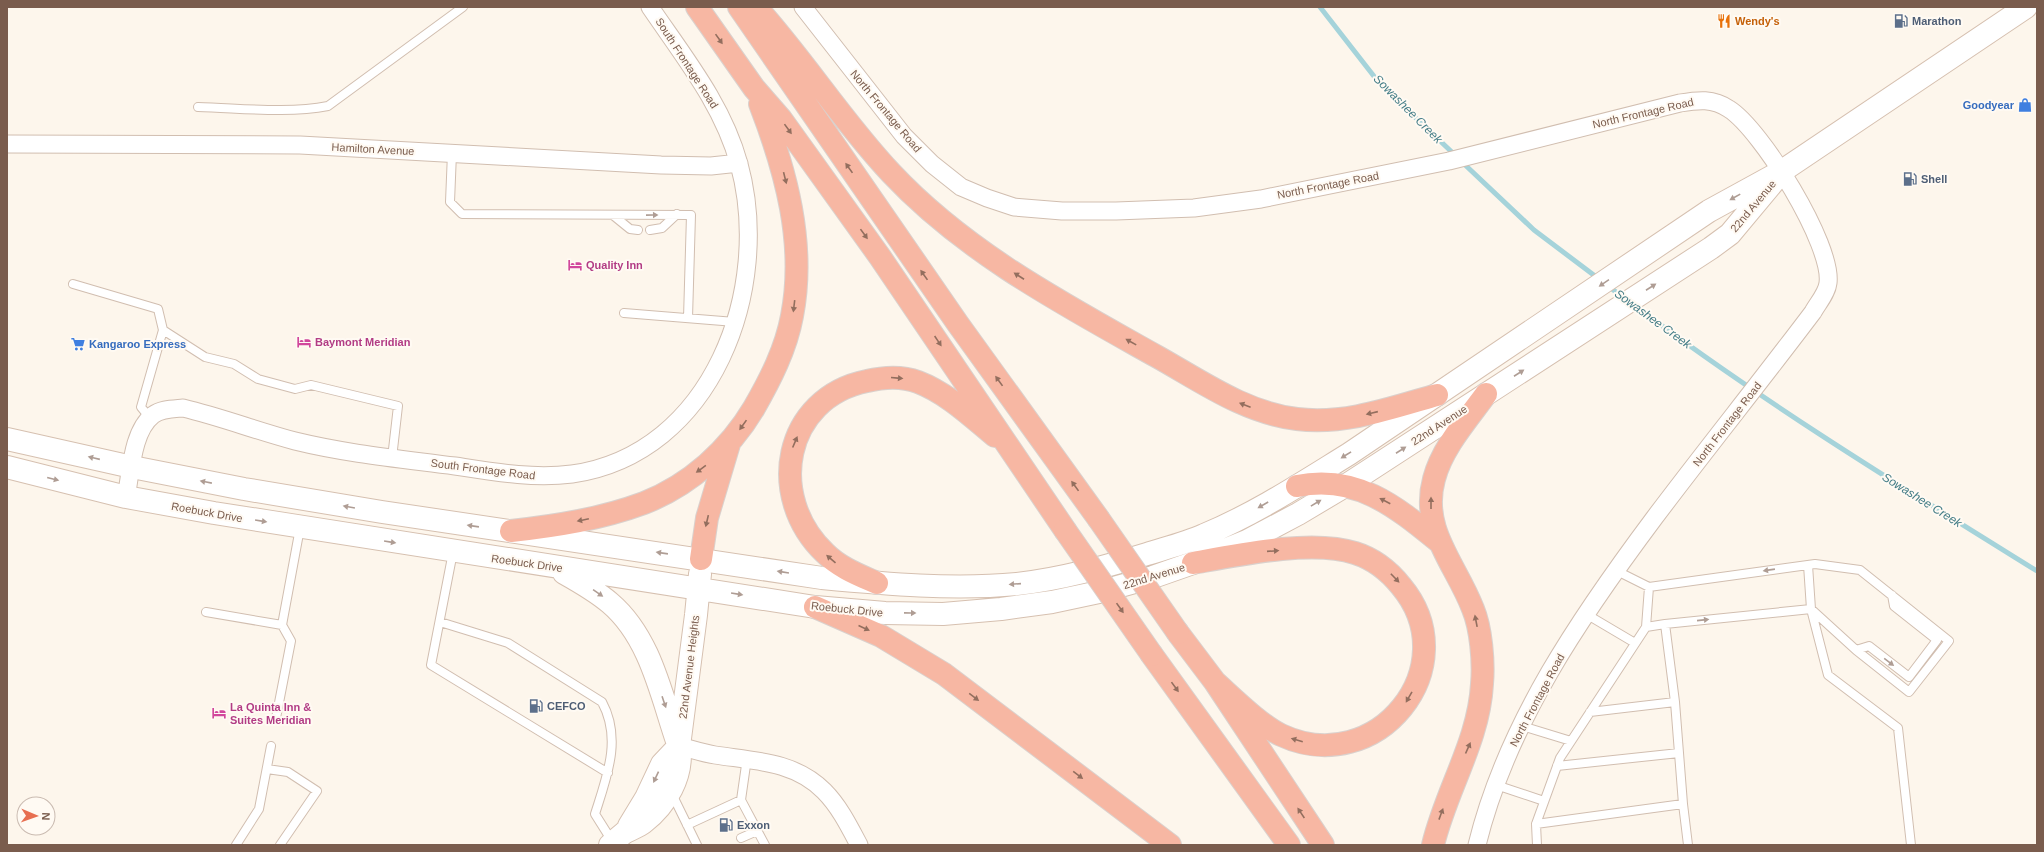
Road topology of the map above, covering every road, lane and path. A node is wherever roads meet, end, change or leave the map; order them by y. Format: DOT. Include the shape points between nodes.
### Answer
graph roads {
  1 [pos="463,7"];
  2 [pos="650,7"];
  3 [pos="697,7"];
  4 [pos="739,7"];
  5 [pos="756,7"];
  6 [pos="803,7"];
  7 [pos="2026,7"];
  8 [pos="754,88"];
  9 [pos="198,107"];
  10 [pos="7,144"];
  11 [pos="452,153"];
  12 [pos="739,163"];
  13 [pos="1782,171"];
  14 [pos="677,214"];
  15 [pos="614,216"];
  16 [pos="638,230"];
  17 [pos="650,230"];
  18 [pos="73,284"];
  19 [pos="624,313"];
  20 [pos="688,318"];
  21 [pos="735,322"];
  22 [pos="163,330"];
  23 [pos="1486,394"];
  24 [pos="1437,395"];
  25 [pos="150,418"];
  26 [pos="7,439"];
  27 [pos="730,443"];
  28 [pos="1014,452"];
  29 [pos="392,458"];
  30 [pos="7,467"];
  31 [pos="132,467"];
  32 [pos="1297,486"];
  33 [pos="1344,486"];
  34 [pos="126,497"];
  35 [pos="300,528"];
  36 [pos="511,531"];
  37 [pos="1438,541"];
  38 [pos="453,552"];
  39 [pos="701,559"];
  40 [pos="1193,563"];
  41 [pos="1808,565"];
  42 [pos="552,567"];
  43 [pos="1616,570"];
  44 [pos="877,584"];
  45 [pos="1649,587"];
  46 [pos="698,588"];
  47 [pos="1892,595"];
  48 [pos="1052,602"];
  49 [pos="815,607"];
  50 [pos="1811,609"];
  51 [pos="206,612"];
  52 [pos="1586,614"];
  53 [pos="440,622"];
  54 [pos="1664,624"];
  55 [pos="282,625"];
  56 [pos="1646,627"];
  57 [pos="1636,643"];
  58 [pos="1856,650"];
  59 [pos="1215,682"];
  60 [pos="1675,702"];
  61 [pos="1590,712"];
  62 [pos="276,718"];
  63 [pos="1522,726"];
  64 [pos="1571,741"];
  65 [pos="271,746"];
  66 [pos="679,746"];
  67 [pos="1679,754"];
  68 [pos="747,758"];
  69 [pos="1557,766"];
  70 [pos="267,769"];
  71 [pos="608,773"];
  72 [pos="1496,785"];
  73 [pos="670,791"];
  74 [pos="741,800"];
  75 [pos="1544,801"];
  76 [pos="1683,804"];
  77 [pos="1536,824"];
  78 [pos="688,825"];
  79 [pos="757,831"];
  80 [pos="741,838"];
  81 [pos="616,841"];
  82 [pos="236,845"];
  83 [pos="280,845"];
  84 [pos="697,845"];
  85 [pos="765,845"];
  86 [pos="859,845"];
  87 [pos="1170,845"];
  88 [pos="1289,845"];
  89 [pos="1323,845"];
  90 [pos="1433,845"];
  91 [pos="1477,845"];
  92 [pos="1537,845"];
  93 [pos="1688,845"];
  94 [pos="1911,845"];
  1 -- 9 [label="lane" via="328,106 308,109"];
  2 -- 12 [label="street, South Frontage Road" via="703,84 720,114"];
  3 -- 8 [label="highway, one-way"];
  59 -- 4 [label="highway, one-way, bridge" via="953,318"];
  24 -- 5 [label="highway, one-way" via="1381,411 1329,421 1269,414 1236,401 1068,307 995,261 958,233 892,174"];
  6 -- 13 [label="street, North Frontage Road" via="904,136 932,164 961,187 1014,207 1062,211 1116,211 1194,208 1261,199 1449,161 1700,100 1715,101 1730,109 1745,122"];
  7 -- 13 [label="main road, 22nd Avenue"];
  8 -- 27 [label="highway, one-way" via="779,155 791,201 796,251 796,291 792,317 776,366 748,418"];
  8 -- 28 [label="highway, one-way" via="781,119 876,250"];
  10 -- 11 [label="street, Hamilton Avenue" via="300,145"];
  11 -- 12 [label="street, Hamilton Avenue" via="661,165 711,166"];
  11 -- 15 [label="lane" via="450,202 462,214"];
  12 -- 21 [label="street, South Frontage Road" via="749,230 747,272"];
  23 -- 13 [label="main road, 22nd Avenue, one-way" via="1730,234"];
  13 -- 24 [label="main road, 22nd Avenue, one-way" via="1709,211"];
  13 -- 43 [label="street, North Frontage Road" via="1814,229 1825,258 1828,275 1826,290 1797,334"];
  15 -- 14 [label="lane, one-way"];
  14 -- 17 [label="lane" via="662,228"];
  14 -- 20 [label="lane" via="691,215"];
  15 -- 16 [label="lane" via="630,229"];
  18 -- 22 [label="lane" via="158,309"];
  19 -- 20 [label="lane"];
  20 -- 21 [label="lane"];
  21 -- 29 [label="street, South Frontage Road" via="727,345 698,398 655,441 604,467 572,474 516,475"];
  22 -- 25 [label="lane" via="141,408"];
  22 -- 29 [label="lane" via="205,357 234,364 258,379 295,389 312,385 398,406"];
  33 -- 23 [label="main road, 22nd Avenue, one-way"];
  37 -- 23 [label="highway, one-way" via="1430,506 1434,478 1445,453"];
  24 -- 32 [label="main road, 22nd Avenue, one-way"];
  25 -- 29 [label="street, South Frontage Road" via="167,409 183,408 298,441"];
  25 -- 31 [label="street" via="142,427"];
  31 -- 26 [label="main road, one-way"];
  27 -- 36 [label="highway, one-way" via="674,488 645,503 611,514 555,526"];
  27 -- 39 [label="highway, one-way" via="707,518"];
  44 -- 28 [label="highway, one-way" via="836,563 824,552 803,525 791,494 789,475 793,446 801,429 822,401 846,386 873,380 893,378 917,382 950,400"];
  28 -- 88 [label="highway, one-way, bridge" via="1152,655"];
  30 -- 34 [label="main road, Roebuck Drive, one-way"];
  31 -- 34 [label="street"];
  36 -- 31 [label="main road, one-way" via="244,489"];
  32 -- 33 [label="highway" via="1328,482"];
  32 -- 44 [label="main road, 22nd Avenue, one-way" via="1204,535 1114,564 1046,580 983,585"];
  37 -- 33 [label="highway, one-way" via="1395,507 1372,494"];
  40 -- 33 [label="main road, 22nd Avenue, one-way" via="1247,541"];
  34 -- 35 [label="main road, Roebuck Drive, one-way"];
  35 -- 38 [label="main road, Roebuck Drive, one-way"];
  35 -- 55 [label="lane"];
  39 -- 36 [label="main road, one-way"];
  90 -- 37 [label="highway, one-way" via="1438,822 1470,742 1478,713 1482,683 1481,646 1474,610"];
  38 -- 42 [label="main road, Roebuck Drive"];
  38 -- 53 [label="lane"];
  44 -- 39 [label="main road, one-way"];
  39 -- 46 [label="main road, 22nd Avenue Heights"];
  40 -- 48 [label="main road, 22nd Avenue" via="1100,592"];
  40 -- 59 [label="highway, one-way" via="1252,552 1294,549 1328,549 1354,553 1376,563 1394,576 1409,594 1422,630 1424,649 1421,669 1415,688 1404,706 1376,732 1343,744 1325,746 1281,734 1248,711"];
  41 -- 45 [label="lane, one-way"];
  41 -- 47 [label="lane" via="1860,570"];
  41 -- 50 [label="lane"];
  42 -- 46 [label="main road, Roebuck Drive"];
  42 -- 66 [label="main road, one-way" via="605,599 631,625 649,660"];
  43 -- 45 [label="lane"];
  43 -- 52 [label="street, North Frontage Road"];
  45 -- 56 [label="lane"];
  46 -- 49 [label="main road, Roebuck Drive, one-way"];
  46 -- 66 [label="main road, 22nd Avenue Heights"];
  58 -- 47 [label="lane, one-way" via="1869,646 1909,677 1937,640 1894,606"];
  47 -- 58 [label="lane" via="1949,641 1909,692"];
  49 -- 48 [label="main road, Roebuck Drive, one-way" via="885,613 943,614"];
  49 -- 87 [label="highway, one-way" via="881,636 944,674"];
  54 -- 50 [label="lane, one-way"];
  50 -- 58 [label="lane"];
  50 -- 94 [label="lane" via="1828,675 1898,728"];
  51 -- 55 [label="lane"];
  52 -- 57 [label="lane"];
  52 -- 63 [label="street, North Frontage Road" via="1546,678"];
  53 -- 71 [label="lane" via="431,665"];
  53 -- 71 [label="lane" via="508,643 602,702 612,728 613,744"];
  54 -- 56 [label="lane"];
  54 -- 60 [label="lane"];
  55 -- 62 [label="lane" via="291,641"];
  56 -- 57 [label="lane"];
  57 -- 61 [label="lane"];
  89 -- 59 [label="highway, one-way"];
  60 -- 61 [label="lane"];
  60 -- 67 [label="lane"];
  61 -- 64 [label="lane"];
  63 -- 64 [label="lane"];
  63 -- 72 [label="street, North Frontage Road"];
  64 -- 69 [label="lane"];
  65 -- 70 [label="lane"];
  66 -- 68 [label="street" via="714,755"];
  66 -- 73 [label="main road, 22nd Avenue Heights" via="680,770"];
  66 -- 81 [label="main road, one-way" via="662,764 646,798"];
  67 -- 69 [label="lane"];
  67 -- 76 [label="lane"];
  68 -- 74 [label="lane"];
  68 -- 86 [label="street" via="792,770 823,790 839,810"];
  69 -- 75 [label="lane"];
  70 -- 82 [label="lane" via="259,810"];
  70 -- 83 [label="lane" via="288,772 317,791"];
  71 -- 81 [label="lane" via="595,814"];
  72 -- 75 [label="lane"];
  72 -- 91 [label="street, North Frontage Road"];
  73 -- 78 [label="lane"];
  73 -- 81 [label="main road, 22nd Avenue Heights" via="659,809 643,824"];
  74 -- 78 [label="lane"];
  74 -- 79 [label="lane"];
  75 -- 77 [label="lane"];
  76 -- 77 [label="lane"];
  76 -- 93 [label="lane"];
  77 -- 92 [label="lane"];
  78 -- 84 [label="lane"];
  79 -- 80 [label="lane"];
  79 -- 85 [label="lane"];
}
